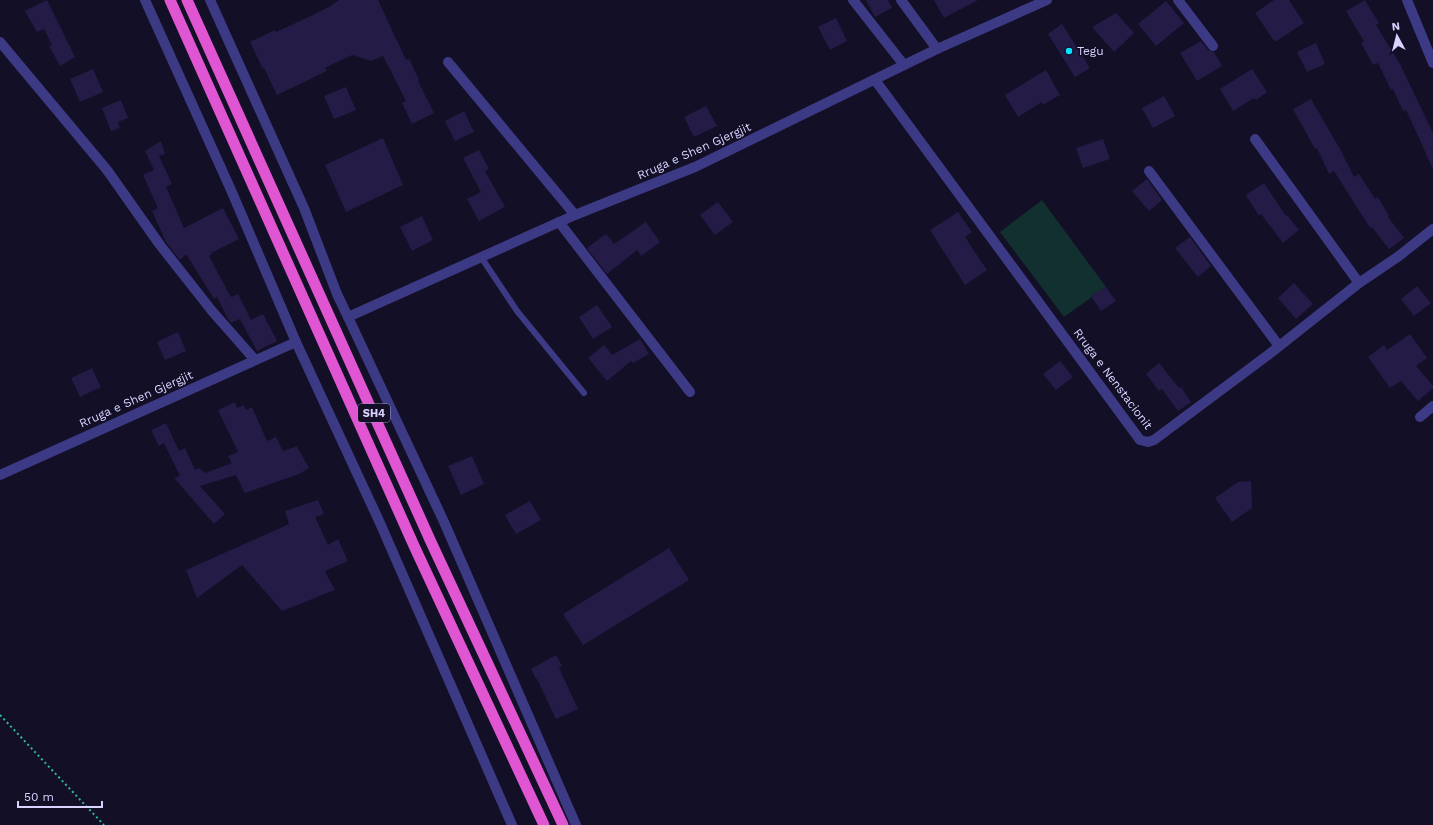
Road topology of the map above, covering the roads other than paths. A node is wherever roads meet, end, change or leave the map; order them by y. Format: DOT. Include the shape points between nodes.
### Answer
graph roads {
  1 [pos="145,0"];
  2 [pos="170,0"];
  3 [pos="188,0"];
  4 [pos="210,0"];
  5 [pos="853,0"];
  6 [pos="901,0"];
  7 [pos="1047,0"];
  8 [pos="1178,0"];
  9 [pos="1407,0"];
  10 [pos="0,42"];
  11 [pos="1213,46"];
  12 [pos="937,49"];
  13 [pos="448,62"];
  14 [pos="1433,63"];
  15 [pos="904,65"];
  16 [pos="875,80"];
  17 [pos="1255,139"];
  18 [pos="1149,171"];
  19 [pos="575,215"];
  20 [pos="559,222"];
  21 [pos="1433,229"];
  22 [pos="481,257"];
  23 [pos="1359,283"];
  24 [pos="348,317"];
  25 [pos="296,342"];
  26 [pos="1279,346"];
  27 [pos="255,360"];
  28 [pos="690,392"];
  29 [pos="584,393"];
  30 [pos="1433,406"];
  31 [pos="1420,417"];
  32 [pos="0,475"];
  33 [pos="512,825"];
  34 [pos="544,825"];
  35 [pos="563,825"];
  36 [pos="576,825"];
  1 -- 25 [label="street"];
  2 -- 34 [label="highway, SH4" via="412,542"];
  3 -- 35 [label="highway, SH4" via="432,542"];
  4 -- 24 [label="street" via="304,208"];
  5 -- 15 [label="street"];
  6 -- 12 [label="street"];
  7 -- 12 [label="street, Rruga e Shen Gjergjit"];
  8 -- 11 [label="street"];
  9 -- 14 [label="street"];
  10 -- 27 [label="street" via="103,165 160,245"];
  12 -- 15 [label="street, Rruga e Shen Gjergjit"];
  13 -- 19 [label="street"];
  15 -- 16 [label="street, Rruga e Shen Gjergjit"];
  16 -- 19 [label="street, Rruga e Shen Gjergjit" via="695,167"];
  16 -- 26 [label="street, Rruga e Nenstacionit" via="1140,440 1154,440"];
  17 -- 23 [label="street"];
  18 -- 26 [label="street"];
  19 -- 20 [label="street, Rruga e Shen Gjergjit"];
  20 -- 22 [label="street, Rruga e Shen Gjergjit"];
  20 -- 28 [label="street"];
  21 -- 23 [label="street, Rruga e Nenstacionit"];
  22 -- 24 [label="street, Rruga e Shen Gjergjit"];
  22 -- 29 [label="lane" via="517,311"];
  23 -- 26 [label="street, Rruga e Nenstacionit"];
  24 -- 36 [label="street" via="444,522"];
  25 -- 27 [label="street, Rruga e Shen Gjergjit"];
  25 -- 33 [label="street" via="380,523"];
  27 -- 32 [label="street, Rruga e Shen Gjergjit"];
  30 -- 31 [label="street"];
}
